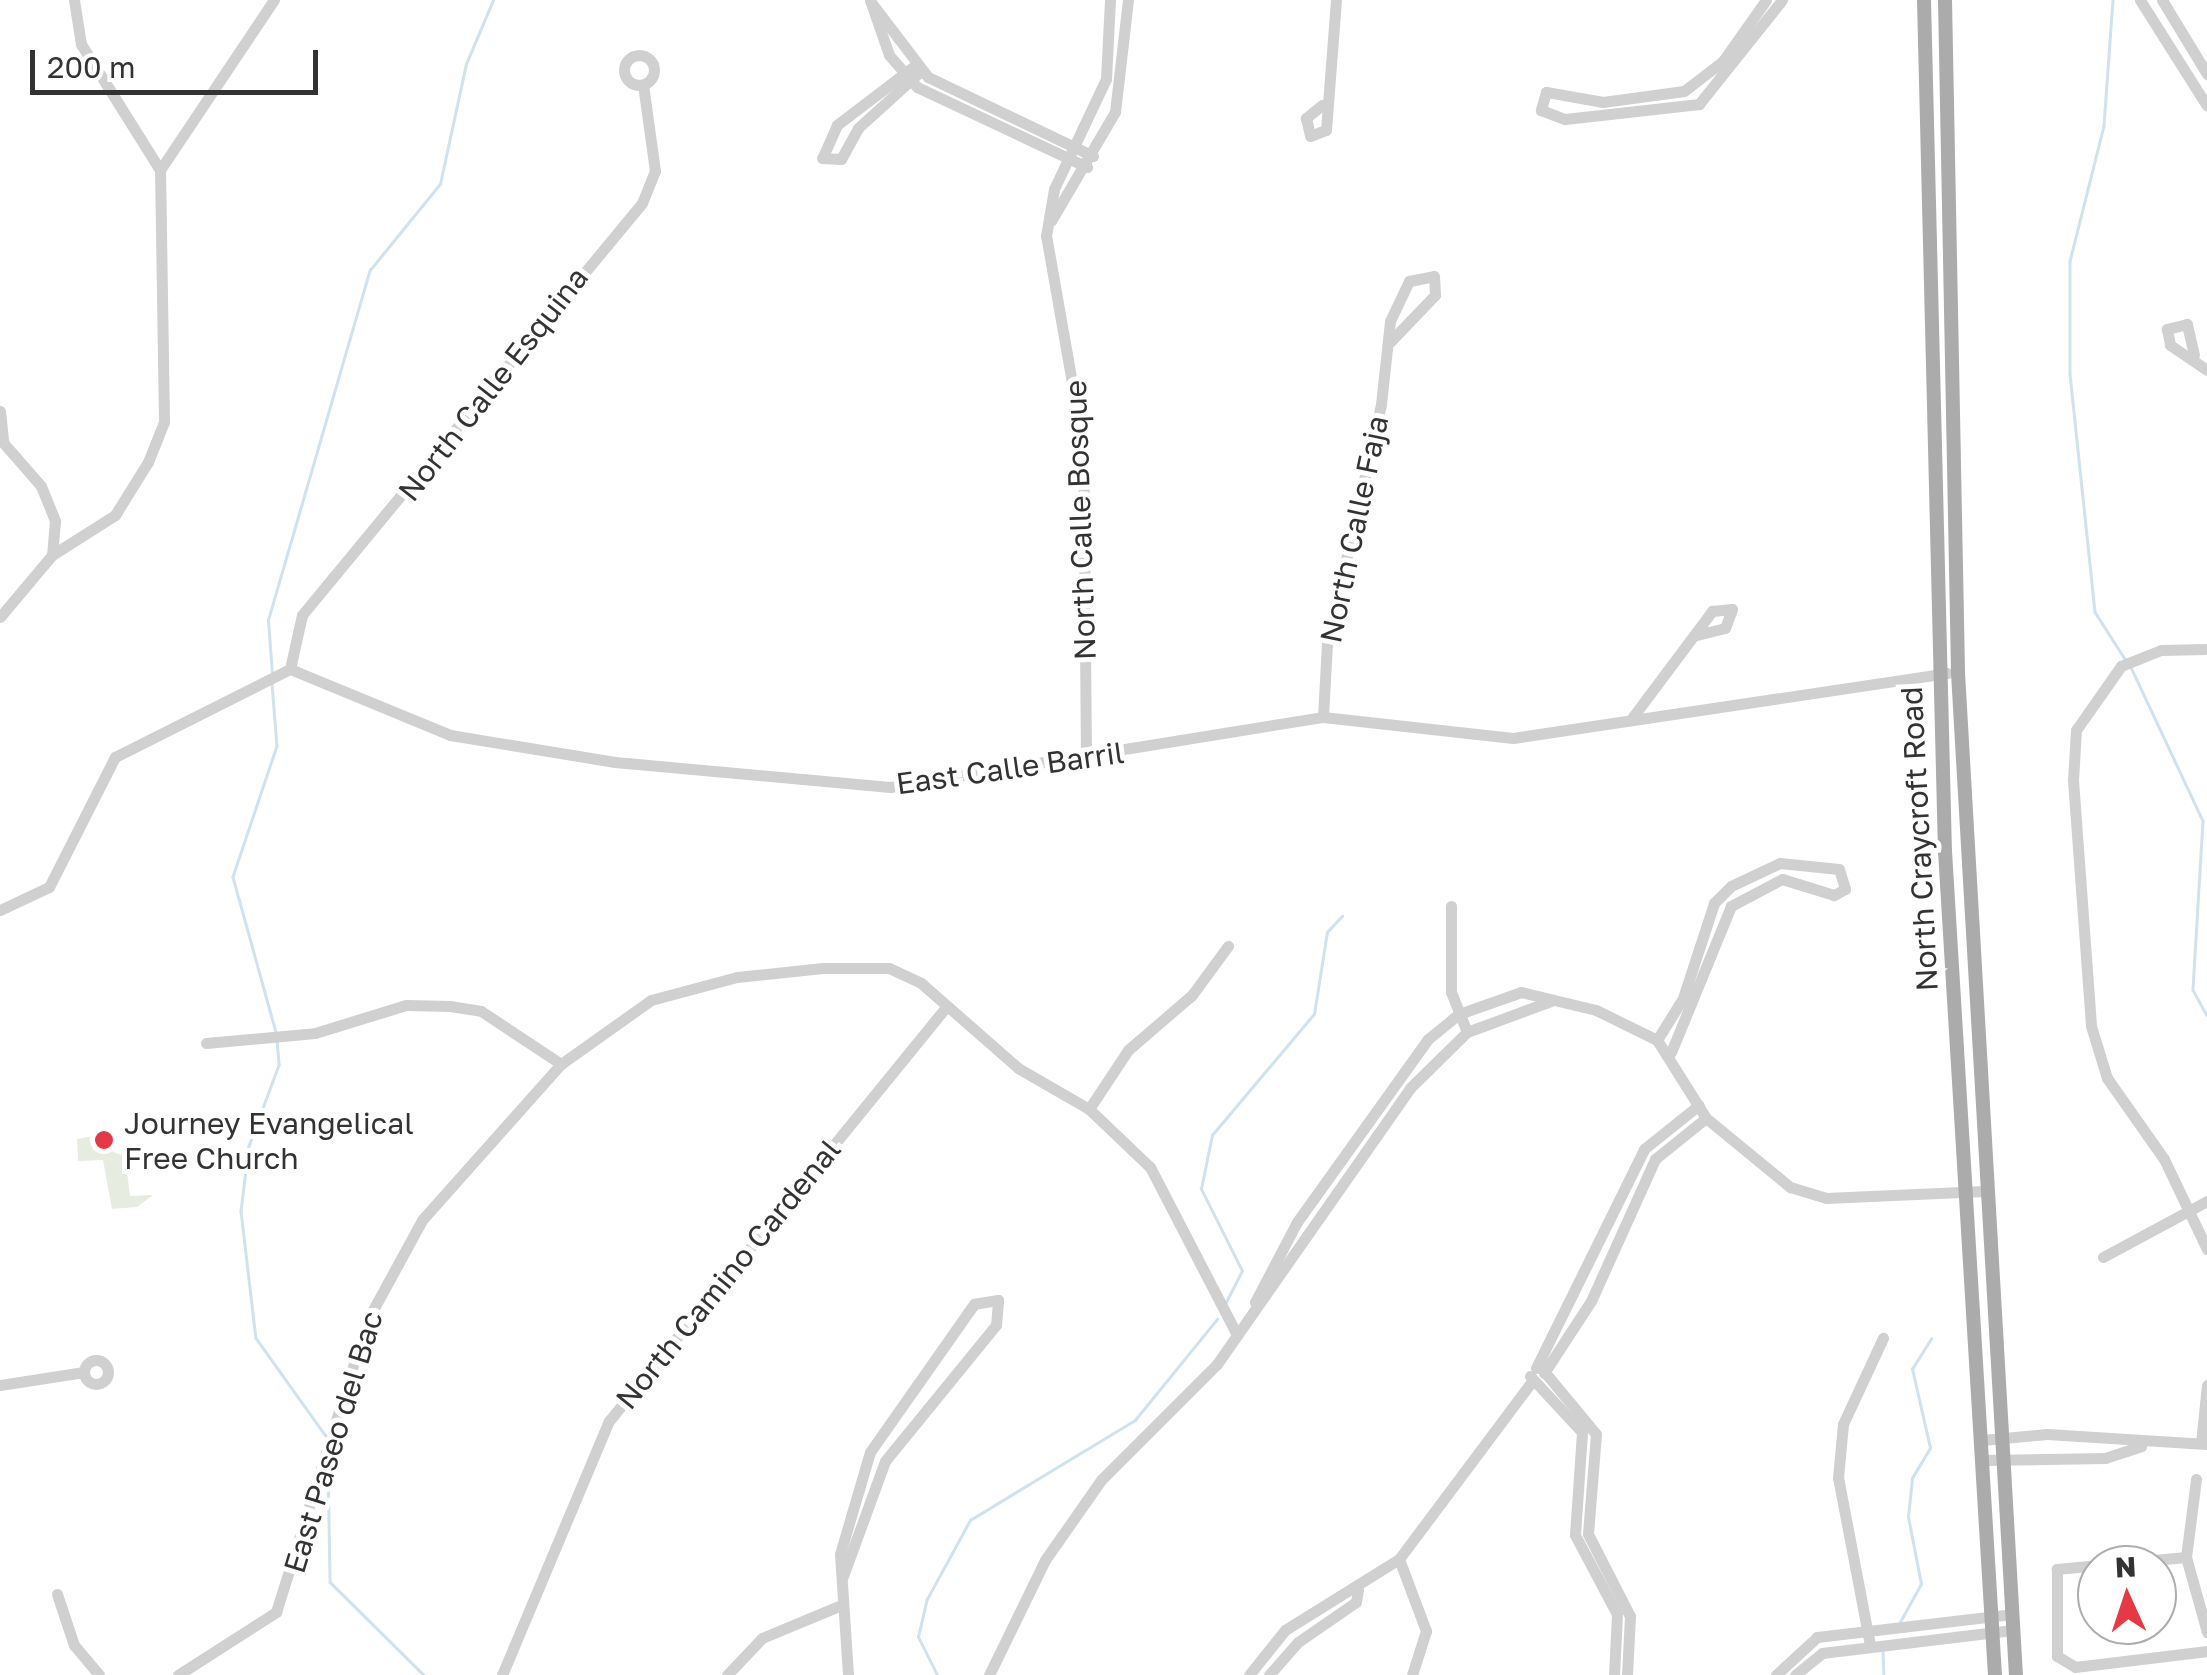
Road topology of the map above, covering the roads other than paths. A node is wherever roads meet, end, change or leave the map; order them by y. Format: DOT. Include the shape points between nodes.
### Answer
graph roads {
  1 [pos="74,0"];
  2 [pos="274,0"];
  3 [pos="870,0"];
  4 [pos="1110,0"];
  5 [pos="1128,0"];
  6 [pos="1336,0"];
  7 [pos="1766,0"];
  8 [pos="1782,0"];
  9 [pos="1924,0"];
  10 [pos="1945,0"];
  11 [pos="2140,0"];
  12 [pos="2162,0"];
  13 [pos="919,67"];
  14 [pos="2207,74"];
  15 [pos="908,76"];
  16 [pos="643,85"];
  17 [pos="1322,105"];
  18 [pos="2207,106"];
  19 [pos="1077,147"];
  20 [pos="1070,160"];
  21 [pos="1090,162"];
  22 [pos="160,170"];
  23 [pos="1048,224"];
  24 [pos="1390,342"];
  25 [pos="2194,355"];
  26 [pos="2207,370"];
  27 [pos="0,412"];
  28 [pos="2,440"];
  29 [pos="52,555"];
  30 [pos="0,618"];
  31 [pos="1697,635"];
  32 [pos="2207,649"];
  33 [pos="290,669"];
  34 [pos="1958,673"];
  35 [pos="1938,674"];
  36 [pos="1323,717"];
  37 [pos="1632,718"];
  38 [pos="1086,758"];
  39 [pos="1452,906"];
  40 [pos="0,910"];
  41 [pos="1228,946"];
  42 [pos="1551,1001"];
  43 [pos="946,1007"];
  44 [pos="1459,1014"];
  45 [pos="1467,1032"];
  46 [pos="1657,1040"];
  47 [pos="206,1043"];
  48 [pos="1671,1052"];
  49 [pos="560,1064"];
  50 [pos="1699,1105"];
  51 [pos="1090,1109"];
  52 [pos="1706,1118"];
  53 [pos="1966,1192"];
  54 [pos="1984,1192"];
  55 [pos="2207,1201"];
  56 [pos="2191,1209"];
  57 [pos="1604,1230"];
  58 [pos="1616,1241"];
  59 [pos="2207,1249"];
  60 [pos="2103,1258"];
  61 [pos="1256,1302"];
  62 [pos="1235,1331"];
  63 [pos="1882,1338"];
  64 [pos="84,1372"];
  65 [pos="1537,1375"];
  66 [pos="2207,1385"];
  67 [pos="0,1386"];
  68 [pos="2001,1439"];
  69 [pos="1982,1440"];
  70 [pos="2204,1443"];
  71 [pos="2141,1446"];
  72 [pos="2002,1459"];
  73 [pos="1983,1460"];
  74 [pos="2196,1479"];
  75 [pos="2186,1557"];
  76 [pos="1399,1559"];
  77 [pos="843,1576"];
  78 [pos="1358,1589"];
  79 [pos="57,1594"];
  80 [pos="839,1606"];
  81 [pos="2012,1622"];
  82 [pos="1992,1623"];
  83 [pos="1866,1630"];
  84 [pos="2207,1632"];
  85 [pos="1870,1645"];
  86 [pos="2207,1651"];
  87 [pos="98,1675"];
  88 [pos="178,1675"];
  89 [pos="502,1675"];
  90 [pos="727,1675"];
  91 [pos="848,1675"];
  92 [pos="990,1675"];
  93 [pos="1248,1675"];
  94 [pos="1270,1675"];
  95 [pos="1412,1675"];
  96 [pos="1614,1675"];
  97 [pos="1627,1675"];
  98 [pos="1776,1675"];
  99 [pos="1794,1675"];
  100 [pos="1995,1675"];
  101 [pos="2016,1675"];
  1 -- 22 [label="street" via="80,44"];
  2 -- 22 [label="street"];
  3 -- 13 [label="street"];
  3 -- 15 [label="street"];
  4 -- 19 [label="street, North Calle Bosque" via="1106,79"];
  5 -- 21 [label="street" via="1124,82"];
  6 -- 17 [label="street"];
  7 -- 8 [label="street" via="1724,60 1684,91 1603,102 1546,92 1541,110 1632,116 1699,104 1735,70"];
  9 -- 35 [label="main road, North Craycroft Road"];
  10 -- 34 [label="main road, North Craycroft Road"];
  11 -- 18 [label="street"];
  12 -- 14 [label="street"];
  13 -- 15 [label="street"];
  13 -- 19 [label="street" via="961,99"];
  15 -- 15 [label="street" via="858,128 841,159 822,158 836,125"];
  15 -- 20 [label="street" via="952,111"];
  16 -- 33 [label="street, North Calle Esquina" via="655,171 642,203 302,616"];
  19 -- 20 [label="street, North Calle Bosque"];
  19 -- 21 [label="street"];
  20 -- 21 [label="street"];
  20 -- 23 [label="street, North Calle Bosque"];
  21 -- 23 [label="street"];
  22 -- 29 [label="street" via="164,422 115,515"];
  23 -- 38 [label="street, North Calle Bosque" via="1082,445"];
  24 -- 24 [label="street, North Calle Faja" via="1436,296 1434,276 1404,289"];
  24 -- 36 [label="street, North Calle Faja" via="1338,581"];
  25 -- 26 [label="street"];
  27 -- 28 [label="street"];
  28 -- 29 [label="street" via="40,486 55,521"];
  29 -- 30 [label="street"];
  31 -- 37 [label="street"];
  32 -- 56 [label="street" via="2161,650 2120,666 2076,730 2072,780 2091,1026 2106,1078"];
  33 -- 38 [label="street, East Calle Barril" via="450,736 615,762 890,787"];
  33 -- 40 [label="street" via="114,758 49,887"];
  34 -- 35 [label="street, East Calle Barril"];
  34 -- 54 [label="main road, North Craycroft Road"];
  35 -- 37 [label="street, East Calle Barril"];
  35 -- 53 [label="main road, North Craycroft Road"];
  36 -- 37 [label="street, East Calle Barril" via="1512,738"];
  36 -- 38 [label="street, East Calle Barril"];
  39 -- 44 [label="street"];
  41 -- 51 [label="street" via="1192,995 1128,1050"];
  42 -- 44 [label="street" via="1521,992"];
  42 -- 45 [label="street"];
  42 -- 46 [label="street"];
  43 -- 49 [label="street, East Paseo del Bac" via="888,968 736,976 651,1000"];
  43 -- 51 [label="street, East Paseo del Bac" via="1018,1068"];
  43 -- 89 [label="street, North Camino Cardenal" via="609,1420"];
  44 -- 45 [label="street"];
  44 -- 61 [label="street" via="1394,1080 1298,1222"];
  45 -- 61 [label="street" via="1410,1088 1315,1234"];
  46 -- 48 [label="street"];
  46 -- 48 [label="street" via="1683,998 1714,903 1731,886 1780,864 1839,869 1845,890 1834,895 1782,879 1732,906"];
  47 -- 49 [label="street" via="315,1033 406,1005 450,1006 481,1011"];
  48 -- 50 [label="street"];
  49 -- 88 [label="street, East Paseo del Bac" via="393,1266 276,1612"];
  50 -- 52 [label="street"];
  50 -- 57 [label="street" via="1644,1149"];
  51 -- 62 [label="street, East Paseo del Bac" via="1177,1208"];
  52 -- 53 [label="street" via="1759,1169 1826,1198"];
  52 -- 58 [label="street" via="1655,1160"];
  53 -- 54 [label="street"];
  53 -- 69 [label="main road, North Craycroft Road"];
  54 -- 68 [label="main road, North Craycroft Road"];
  55 -- 56 [label="street"];
  56 -- 59 [label="street"];
  56 -- 60 [label="street"];
  57 -- 58 [label="street"];
  57 -- 65 [label="street"];
  58 -- 65 [label="street"];
  61 -- 62 [label="street"];
  62 -- 92 [label="street" via="1217,1364 1101,1480 1045,1560"];
  63 -- 83 [label="street" via="1843,1424 1838,1478"];
  64 -- 67 [label="street"];
  65 -- 76 [label="street"];
  65 -- 96 [label="street" via="1582,1432 1575,1535 1617,1614"];
  65 -- 97 [label="street" via="1596,1434 1588,1534 1630,1616"];
  66 -- 70 [label="street"];
  68 -- 69 [label="street"];
  68 -- 71 [label="street"];
  68 -- 72 [label="main road, North Craycroft Road"];
  69 -- 73 [label="main road, North Craycroft Road"];
  70 -- 71 [label="street"];
  71 -- 72 [label="street" via="2105,1458"];
  72 -- 73 [label="street"];
  72 -- 81 [label="main road, North Craycroft Road"];
  73 -- 82 [label="main road, North Craycroft Road"];
  74 -- 75 [label="street"];
  75 -- 84 [label="street"];
  75 -- 86 [label="street" via="2057,1569 2056,1656 2075,1666"];
  76 -- 78 [label="street"];
  76 -- 95 [label="street" via="1426,1630"];
  77 -- 77 [label="street" via="885,1461 996,1325 998,1300 974,1304 870,1452 842,1540"];
  77 -- 80 [label="street"];
  78 -- 93 [label="street" via="1285,1630"];
  78 -- 94 [label="street" via="1356,1602"];
  79 -- 87 [label="street" via="74,1645"];
  80 -- 90 [label="street" via="762,1638"];
  80 -- 91 [label="street"];
  81 -- 82 [label="street"];
  81 -- 101 [label="main road, North Craycroft Road"];
  82 -- 83 [label="street"];
  82 -- 85 [label="street"];
  82 -- 100 [label="main road, North Craycroft Road"];
  83 -- 85 [label="street"];
  83 -- 98 [label="street" via="1816,1637"];
  85 -- 99 [label="street" via="1822,1653"];
}
